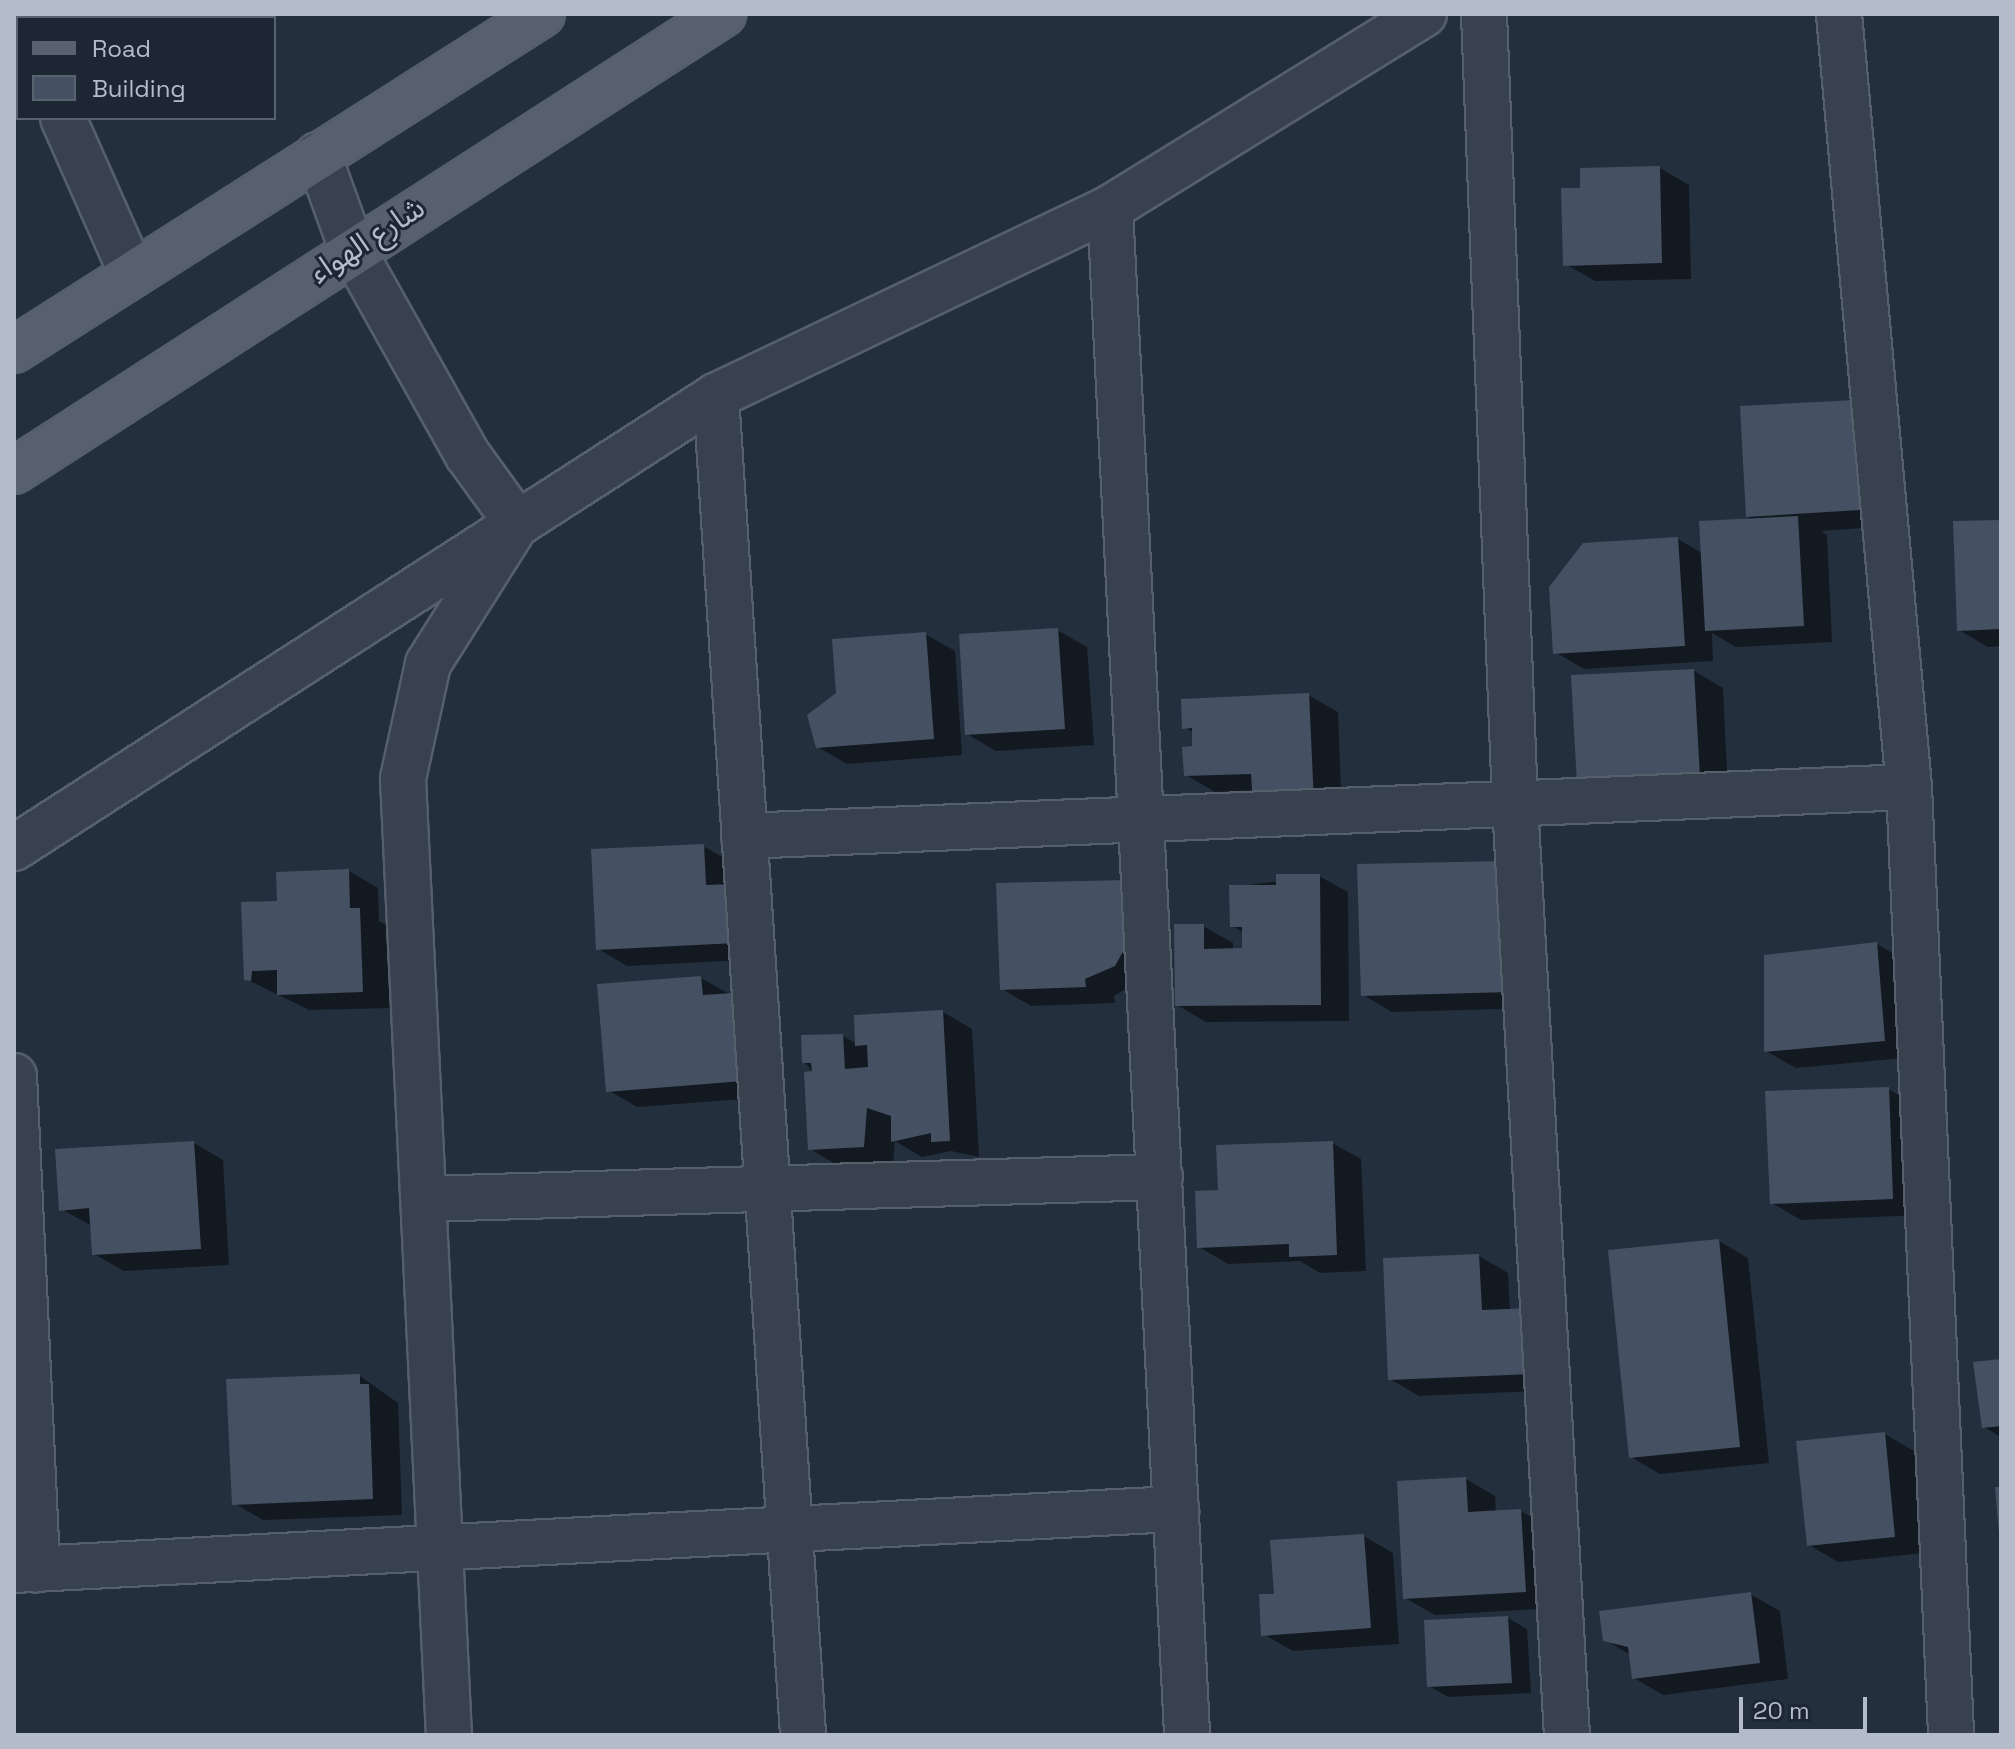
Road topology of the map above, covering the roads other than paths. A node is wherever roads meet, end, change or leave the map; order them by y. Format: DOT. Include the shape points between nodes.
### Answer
graph roads {
  1 [pos="542,14"];
  2 [pos="723,14"];
  3 [pos="1424,14"];
  4 [pos="1484,14"];
  5 [pos="1839,14"];
  6 [pos="64,120"];
  7 [pos="318,155"];
  8 [pos="1110,208"];
  9 [pos="352,249"];
  10 [pos="132,274"];
  11 [pos="14,350"];
  12 [pos="716,396"];
  13 [pos="14,471"];
  14 [pos="517,523"];
  15 [pos="1909,787"];
  16 [pos="1515,803"];
  17 [pos="1146,819"];
  18 [pos="744,836"];
  19 [pos="14,848"];
  20 [pos="14,1076"];
  21 [pos="1160,1177"];
  22 [pos="767,1189"];
  23 [pos="424,1199"];
  24 [pos="1176,1509"];
  25 [pos="790,1530"];
  26 [pos="440,1549"];
  27 [pos="25,1569"];
  28 [pos="449,1735"];
  29 [pos="803,1735"];
  30 [pos="1187,1735"];
  31 [pos="1567,1735"];
  32 [pos="1951,1735"];
  1 -- 7 [label="main road"];
  2 -- 9 [label="main road, شارع الهواء"];
  3 -- 8 [label="street"];
  4 -- 16 [label="street"];
  5 -- 15 [label="street"];
  6 -- 10 [label="street"];
  7 -- 9 [label="street"];
  7 -- 10 [label="main road"];
  8 -- 12 [label="street"];
  8 -- 17 [label="street"];
  9 -- 13 [label="main road, شارع الهواء"];
  9 -- 14 [label="street" via="467,454"];
  10 -- 11 [label="main road"];
  12 -- 14 [label="street"];
  12 -- 18 [label="street"];
  14 -- 19 [label="street"];
  14 -- 23 [label="street" via="428,664 403,779"];
  15 -- 16 [label="street"];
  15 -- 32 [label="street"];
  16 -- 17 [label="street"];
  16 -- 31 [label="street"];
  17 -- 18 [label="street"];
  17 -- 21 [label="street"];
  18 -- 22 [label="street"];
  20 -- 27 [label="street"];
  21 -- 22 [label="street"];
  21 -- 24 [label="street"];
  22 -- 23 [label="street"];
  22 -- 25 [label="street"];
  23 -- 26 [label="street"];
  24 -- 25 [label="street"];
  24 -- 30 [label="street"];
  25 -- 26 [label="street"];
  25 -- 29 [label="street"];
  26 -- 27 [label="street"];
  26 -- 28 [label="street"];
}
